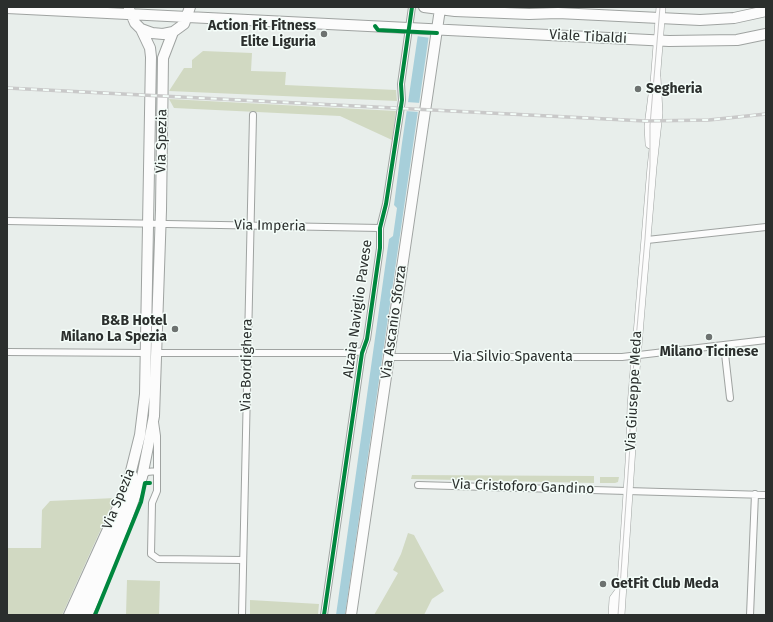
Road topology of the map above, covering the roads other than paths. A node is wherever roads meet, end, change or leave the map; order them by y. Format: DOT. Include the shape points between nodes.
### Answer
graph roads {
  1 [pos="412,7"];
  2 [pos="424,7"];
  3 [pos="661,7"];
  4 [pos="7,8"];
  5 [pos="438,8"];
  6 [pos="129,10"];
  7 [pos="749,11"];
  8 [pos="766,11"];
  9 [pos="189,12"];
  10 [pos="661,18"];
  11 [pos="412,28"];
  12 [pos="141,29"];
  13 [pos="434,30"];
  14 [pos="173,32"];
  15 [pos="766,34"];
  16 [pos="659,41"];
  17 [pos="253,115"];
  18 [pos="7,221"];
  19 [pos="147,223"];
  20 [pos="161,224"];
  21 [pos="250,226"];
  22 [pos="766,227"];
  23 [pos="380,228"];
  24 [pos="646,240"];
  25 [pos="766,340"];
  26 [pos="724,346"];
  27 [pos="363,351"];
  28 [pos="7,352"];
  29 [pos="146,353"];
  30 [pos="157,353"];
  31 [pos="247,353"];
  32 [pos="636,356"];
  33 [pos="390,357"];
  34 [pos="730,398"];
  35 [pos="154,416"];
  36 [pos="157,471"];
  37 [pos="137,476"];
  38 [pos="418,485"];
  39 [pos="628,490"];
  40 [pos="755,494"];
  41 [pos="766,495"];
  42 [pos="243,560"];
  43 [pos="622,588"];
  44 [pos="69,615"];
  45 [pos="78,615"];
  46 [pos="87,615"];
  47 [pos="242,615"];
  48 [pos="324,615"];
  49 [pos="351,615"];
  50 [pos="613,615"];
  51 [pos="620,615"];
  52 [pos="750,615"];
  1 -- 11 [label="street, Alzaia Naviglio Pavese"];
  2 -- 5 [label="main road, Viale Tibaldi"];
  3 -- 10 [label="street, Via Giuseppe Meda"];
  4 -- 6 [label="main road, Viale Tibaldi" via="112,13"];
  5 -- 10 [label="main road, Viale Tibaldi"];
  5 -- 13 [label="main road, Via Ascanio Sforza"];
  6 -- 9 [label="main road, Viale Tibaldi"];
  6 -- 12 [label="main road, Via Spezia"];
  7 -- 8 [label="main road, Viale Tibaldi"];
  7 -- 10 [label="main road, Viale Tibaldi" via="718,20"];
  9 -- 11 [label="main road, Viale Tibaldi"];
  9 -- 14 [label="main road" via="184,24"];
  10 -- 16 [label="street, Via Giuseppe Meda"];
  11 -- 13 [label="main road, Viale Tibaldi"];
  11 -- 23 [label="street, Alzaia Naviglio Pavese" via="401,84 402,100 386,204"];
  12 -- 14 [label="main road" via="157,34"];
  12 -- 19 [label="main road, Via Spezia" via="150,48 151,58"];
  13 -- 16 [label="main road, Viale Tibaldi"];
  13 -- 33 [label="main road, Via Ascanio Sforza"];
  14 -- 20 [label="main road, Via Spezia" via="163,58"];
  15 -- 16 [label="main road, Viale Tibaldi" via="715,42"];
  16 -- 24 [label="street, Via Giuseppe Meda" via="649,126 652,167"];
  17 -- 21 [label="street, Via Bordighera"];
  18 -- 19 [label="street"];
  19 -- 20 [label="street"];
  19 -- 29 [label="main road, Via Spezia"];
  20 -- 21 [label="street, Via Imperia"];
  20 -- 30 [label="main road, Via Spezia"];
  21 -- 23 [label="street, Via Imperia"];
  21 -- 31 [label="street, Via Bordighera"];
  22 -- 24 [label="street"];
  23 -- 27 [label="street, Alzaia Naviglio Pavese" via="380,248"];
  24 -- 32 [label="street, Via Giuseppe Meda"];
  25 -- 26 [label="street, Via Silvio Spaventa"];
  26 -- 32 [label="street, Via Silvio Spaventa"];
  26 -- 34 [label="street"];
  27 -- 31 [label="street"];
  27 -- 48 [label="street, Alzaia Naviglio Pavese"];
  28 -- 29 [label="street"];
  29 -- 30 [label="street" via="147,349 152,347"];
  29 -- 37 [label="main road, Via Spezia"];
  30 -- 31 [label="street"];
  30 -- 35 [label="main road, Via Spezia"];
  31 -- 42 [label="street, Via Bordighera"];
  32 -- 33 [label="street, Via Silvio Spaventa"];
  32 -- 39 [label="street, Via Giuseppe Meda"];
  33 -- 49 [label="main road, Via Ascanio Sforza"];
  35 -- 36 [label="street, Via Spezia"];
  35 -- 37 [label="main road, Via Spezia"];
  36 -- 37 [label="street, Via Spezia"];
  36 -- 42 [label="street, Via Spezia" via="157,491 152,503 151,554 154,557"];
  37 -- 44 [label="main road, Via Spezia"];
  37 -- 45 [label="highway"];
  37 -- 46 [label="main road, Via Spezia" via="110,565"];
  38 -- 39 [label="street, Via Cristoforo Gandino"];
  39 -- 40 [label="street, Via Cristoforo Gandino"];
  39 -- 43 [label="street, Via Giuseppe Meda"];
  40 -- 41 [label="street, Via Cristoforo Gandino"];
  40 -- 52 [label="street"];
  42 -- 47 [label="street, Via Bordighera"];
  43 -- 50 [label="street" via="614,599"];
  43 -- 51 [label="street, Via Giuseppe Meda"];
}
